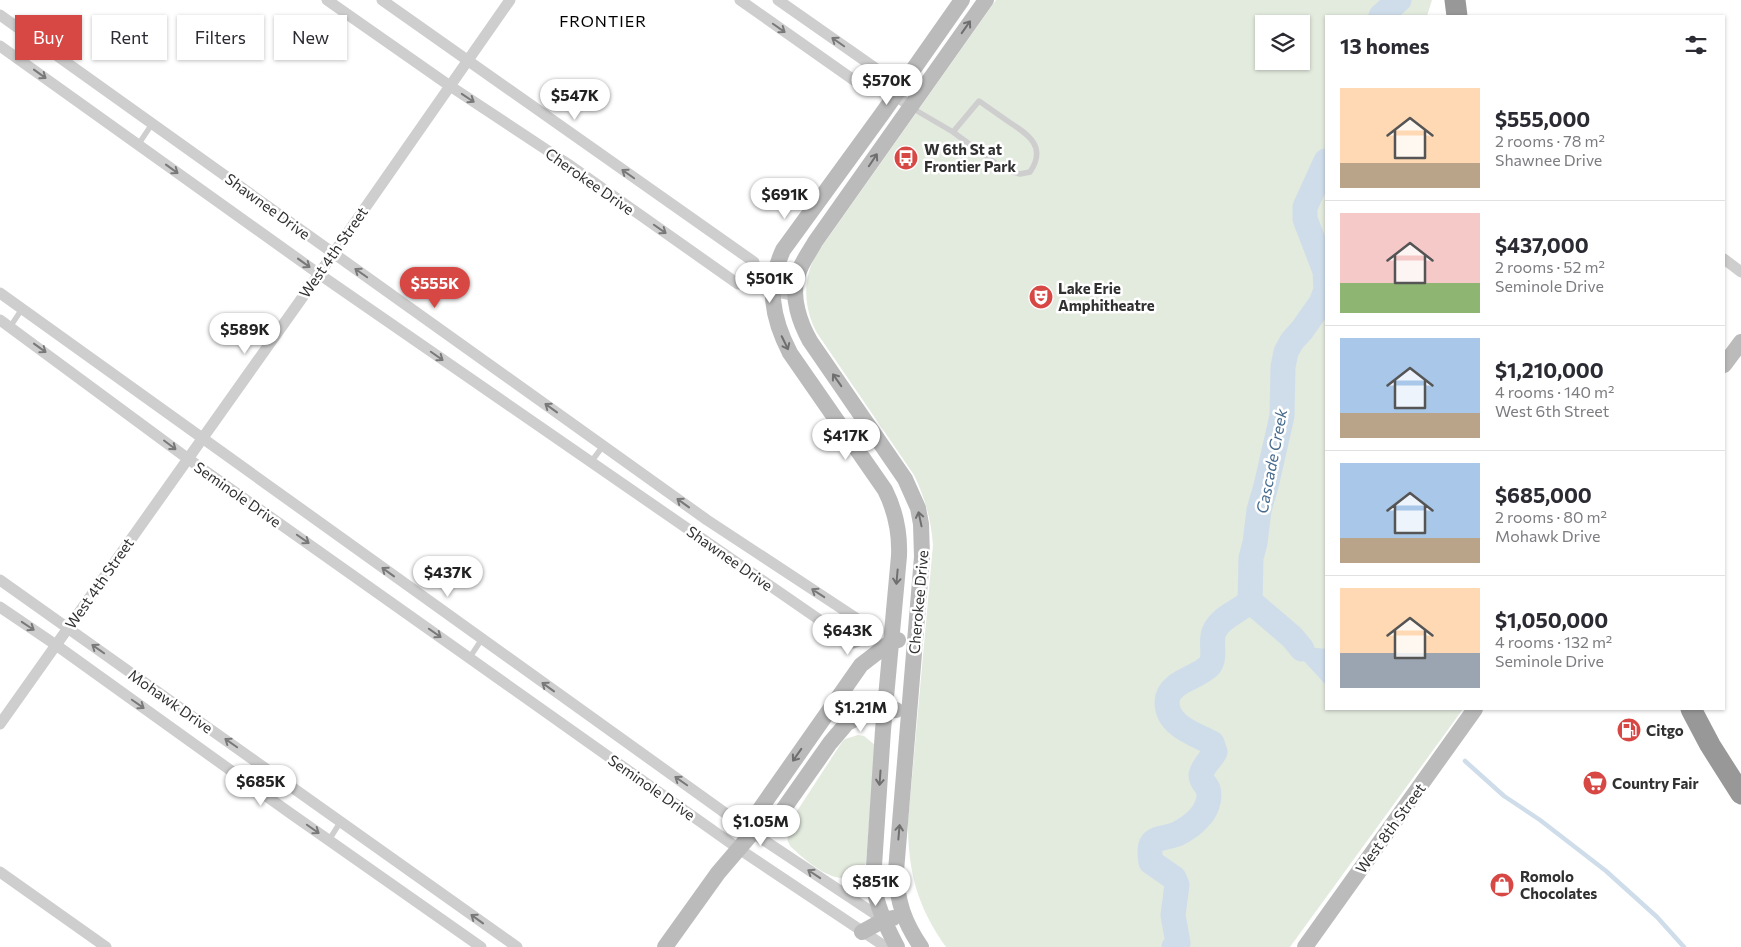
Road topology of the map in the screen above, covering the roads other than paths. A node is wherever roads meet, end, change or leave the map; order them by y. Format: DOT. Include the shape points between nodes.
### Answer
graph roads {
  1 [pos="327,0"];
  2 [pos="382,0"];
  3 [pos="510,0"];
  4 [pos="778,0"];
  5 [pos="962,0"];
  6 [pos="986,0"];
  7 [pos="1455,0"];
  8 [pos="744,1"];
  9 [pos="0,15"];
  10 [pos="1457,15"];
  11 [pos="0,46"];
  12 [pos="467,61"];
  13 [pos="880,84"];
  14 [pos="450,86"];
  15 [pos="895,95"];
  16 [pos="910,106"];
  17 [pos="152,124"];
  18 [pos="953,132"];
  19 [pos="138,145"];
  20 [pos="333,253"];
  21 [pos="1725,260"];
  22 [pos="1741,272"];
  23 [pos="319,274"];
  24 [pos="755,282"];
  25 [pos="773,283"];
  26 [pos="795,291"];
  27 [pos="0,293"];
  28 [pos="22,309"];
  29 [pos="0,320"];
  30 [pos="10,327"];
  31 [pos="1741,342"];
  32 [pos="1725,364"];
  33 [pos="201,438"];
  34 [pos="603,446"];
  35 [pos="188,458"];
  36 [pos="591,462"];
  37 [pos="0,580"];
  38 [pos="0,607"];
  39 [pos="68,628"];
  40 [pos="871,636"];
  41 [pos="915,637"];
  42 [pos="482,639"];
  43 [pos="892,640"];
  44 [pos="56,645"];
  45 [pos="470,657"];
  46 [pos="909,709"];
  47 [pos="885,710"];
  48 [pos="1474,710"];
  49 [pos="1691,710"];
  50 [pos="0,724"];
  51 [pos="1741,794"];
  52 [pos="342,821"];
  53 [pos="756,829"];
  54 [pos="328,840"];
  55 [pos="739,849"];
  56 [pos="0,872"];
  57 [pos="903,915"];
  58 [pos="884,920"];
  59 [pos="862,932"];
  60 [pos="918,942"];
  61 [pos="106,947"];
  62 [pos="481,947"];
  63 [pos="517,947"];
  64 [pos="665,947"];
  65 [pos="886,947"];
  66 [pos="897,947"];
  67 [pos="1305,947"];
  1 -- 14 [label="street, Cherokee Drive"];
  2 -- 12 [label="street, Cherokee Drive"];
  3 -- 12 [label="street, West 4th Street"];
  13 -- 4 [label="street, one-way" via="878,70"];
  5 -- 15 [label="main road"];
  16 -- 6 [label="main road, one-way"];
  7 -- 10 [label="highway"];
  8 -- 13 [label="street, one-way" via="865,88"];
  9 -- 17 [label="street, Shawnee Drive"];
  11 -- 19 [label="street, Shawnee Drive, one-way"];
  12 -- 14 [label="street, West 4th Street"];
  24 -- 12 [label="street, Cherokee Drive, one-way" via="754,262"];
  13 -- 15 [label="street"];
  14 -- 20 [label="street, West 4th Street"];
  14 -- 24 [label="street, Cherokee Drive, one-way" via="568,164 738,284"];
  15 -- 16 [label="street"];
  15 -- 25 [label="main road" via="783,250"];
  16 -- 18 [label="lane"];
  26 -- 16 [label="main road, one-way" via="796,277 815,242"];
  17 -- 19 [label="lane"];
  17 -- 20 [label="street, Shawnee Drive"];
  18 -- 18 [label="lane" via="1004,170 1020,174 1030,172 1036,163 1035,143 1026,133 979,101"];
  19 -- 23 [label="street, Shawnee Drive, one-way"];
  20 -- 23 [label="street, West 4th Street"];
  34 -- 20 [label="street, Shawnee Drive, one-way"];
  21 -- 22 [label="street"];
  23 -- 33 [label="street, West 4th Street"];
  23 -- 36 [label="street, Shawnee Drive, one-way"];
  24 -- 25 [label="street, Cherokee Drive"];
  25 -- 26 [label="street, Cherokee Drive"];
  25 -- 43 [label="main road, Cherokee Drive, one-way" via="774,312 790,353 878,479 896,515 899,556"];
  41 -- 26 [label="main road, Cherokee Drive, one-way" via="923,540 918,508 901,473 810,341 800,319"];
  27 -- 28 [label="street, Seminole Drive"];
  28 -- 30 [label="lane"];
  28 -- 33 [label="street, Seminole Drive"];
  29 -- 30 [label="street, Seminole Drive"];
  30 -- 35 [label="street, Seminole Drive, one-way"];
  31 -- 32 [label="main road"];
  33 -- 35 [label="street, West 4th Street"];
  42 -- 33 [label="street, Seminole Drive, one-way"];
  34 -- 36 [label="lane"];
  40 -- 34 [label="street, Shawnee Drive, one-way" via="859,620 707,520"];
  35 -- 39 [label="street, West 4th Street"];
  35 -- 45 [label="street, Seminole Drive, one-way"];
  36 -- 40 [label="street, Shawnee Drive" via="853,643"];
  37 -- 39 [label="street, Mohawk Drive"];
  38 -- 44 [label="street, Mohawk Drive, one-way"];
  39 -- 44 [label="street, West 4th Street"];
  52 -- 39 [label="street, Mohawk Drive, one-way"];
  40 -- 43 [label="street, Shawnee Drive"];
  41 -- 43 [label="main road"];
  41 -- 46 [label="main road, Cherokee Drive"];
  42 -- 45 [label="lane"];
  53 -- 42 [label="street, Seminole Drive, one-way"];
  43 -- 47 [label="main road, Cherokee Drive"];
  43 -- 53 [label="main road, one-way" via="861,665 830,707 758,812"];
  44 -- 50 [label="street, West 4th Street"];
  44 -- 54 [label="street, Mohawk Drive, one-way"];
  45 -- 55 [label="street, Seminole Drive"];
  46 -- 47 [label="main road"];
  57 -- 46 [label="main road, Cherokee Drive, one-way" via="896,871"];
  47 -- 53 [label="main road" via="869,712 847,723 773,824"];
  47 -- 58 [label="main road, Cherokee Drive, one-way" via="873,880"];
  48 -- 67 [label="main road, West 8th Street"];
  49 -- 51 [label="highway"];
  52 -- 54 [label="lane"];
  63 -- 52 [label="street, Mohawk Drive, one-way"];
  53 -- 55 [label="main road"];
  58 -- 53 [label="street, Seminole Drive, one-way"];
  54 -- 62 [label="street, Mohawk Drive"];
  55 -- 59 [label="street, Seminole Drive"];
  55 -- 64 [label="main road"];
  56 -- 61 [label="street"];
  57 -- 58 [label="main road"];
  57 -- 60 [label="main road, Cherokee Drive"];
  58 -- 59 [label="main road"];
  58 -- 66 [label="main road, Cherokee Drive"];
  59 -- 65 [label="street, Seminole Drive"];
}
